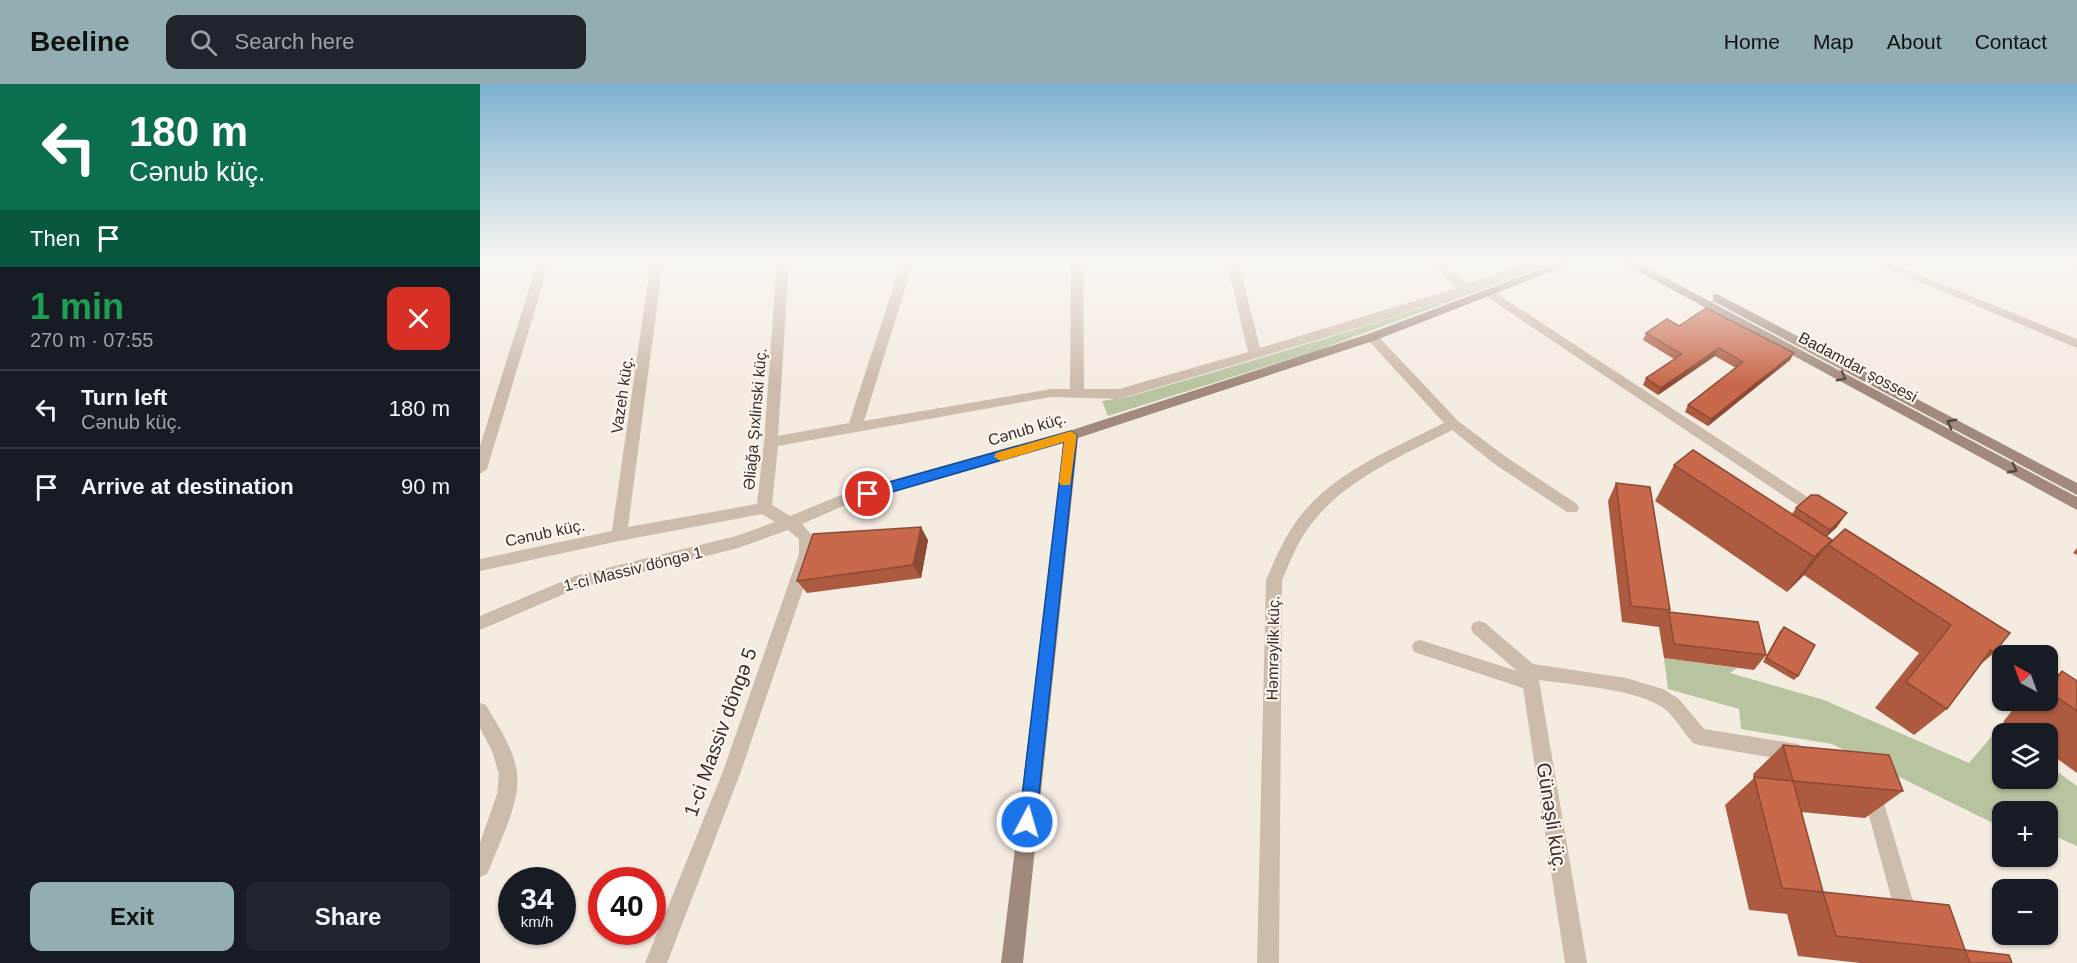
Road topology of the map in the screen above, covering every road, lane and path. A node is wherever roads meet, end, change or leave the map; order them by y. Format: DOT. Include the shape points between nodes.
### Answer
graph roads {
  1 [pos="531,301"];
  2 [pos="651,301"];
  3 [pos="780,301"];
  4 [pos="895,301"];
  5 [pos="1077,301"];
  6 [pos="1242,301"];
  7 [pos="1426,301"];
  8 [pos="1472,301"];
  9 [pos="1502,301"];
  10 [pos="1700,301"];
  11 [pos="1720,301"];
  12 [pos="1952,301"];
  13 [pos="1970,301"];
  14 [pos="2015,320"];
  15 [pos="1372,337"];
  16 [pos="2077,344"];
  17 [pos="1255,354"];
  18 [pos="1077,392"];
  19 [pos="1453,424"];
  20 [pos="855,427"];
  21 [pos="1071,435"];
  22 [pos="771,442"];
  23 [pos="480,469"];
  24 [pos="2077,490"];
  25 [pos="1804,502"];
  26 [pos="2077,504"];
  27 [pos="764,508"];
  28 [pos="1572,508"];
  29 [pos="789,523"];
  30 [pos="619,535"];
  31 [pos="480,565"];
  32 [pos="480,623"];
  33 [pos="1479,628"];
  34 [pos="1420,647"];
  35 [pos="1530,677"];
  36 [pos="480,711"];
  37 [pos="1812,755"];
  38 [pos="1862,774"];
  39 [pos="480,867"];
  40 [pos="1928,928"];
  41 [pos="656,963"];
  42 [pos="1012,963"];
  43 [pos="1268,963"];
  44 [pos="1576,963"];
  1 -- 23 [label="street"];
  2 -- 30 [label="street, Vazeh küç."];
  3 -- 22 [label="street, Əliağa Şıxlinski küç."];
  4 -- 20 [label="street"];
  5 -- 18 [label="street"];
  6 -- 17 [label="street"];
  7 -- 17 [label="street, Cənub küç."];
  8 -- 15 [label="street, Cənub küç."];
  9 -- 25 [label="street"];
  10 -- 26 [label="street, Badamdar şossesi, one-way"];
  24 -- 11 [label="street, Badamdar şossesi, one-way"];
  12 -- 14 [label="street" via="1997,318"];
  13 -- 14 [label="street"];
  14 -- 16 [label="street"];
  15 -- 19 [label="street"];
  15 -- 21 [label="street, Cənub küç."];
  17 -- 18 [label="street, Cənub küç." via="1119,394"];
  18 -- 20 [label="street, Cənub küç." via="1051,393"];
  19 -- 28 [label="street"];
  19 -- 43 [label="street, Həmrəylik küç." via="1358,474 1326,496 1302,522 1284,551 1274,580"];
  20 -- 22 [label="street, Cənub küç."];
  21 -- 29 [label="street, Cənub küç." via="846,500"];
  21 -- 42 [label="street"];
  22 -- 27 [label="street, Əliağa Şıxlinski küç."];
  27 -- 29 [label="street"];
  27 -- 30 [label="street, Cənub küç."];
  29 -- 32 [label="street, 1-ci Massiv döngə 1" via="738,542 575,582"];
  29 -- 41 [label="street, 1-ci Massiv döngə 5" via="805,532 810,542 807,554 731,774"];
  30 -- 31 [label="street, Cənub küç."];
  33 -- 35 [label="street"];
  34 -- 35 [label="street"];
  35 -- 37 [label="street" via="1626,686 1657,695 1673,705 1699,737"];
  35 -- 44 [label="street, Günəşli küç."];
  36 -- 39 [label="street" via="501,751 508,777 495,829"];
  38 -- 40 [label="street" via="1870,788 1903,904"];
}
